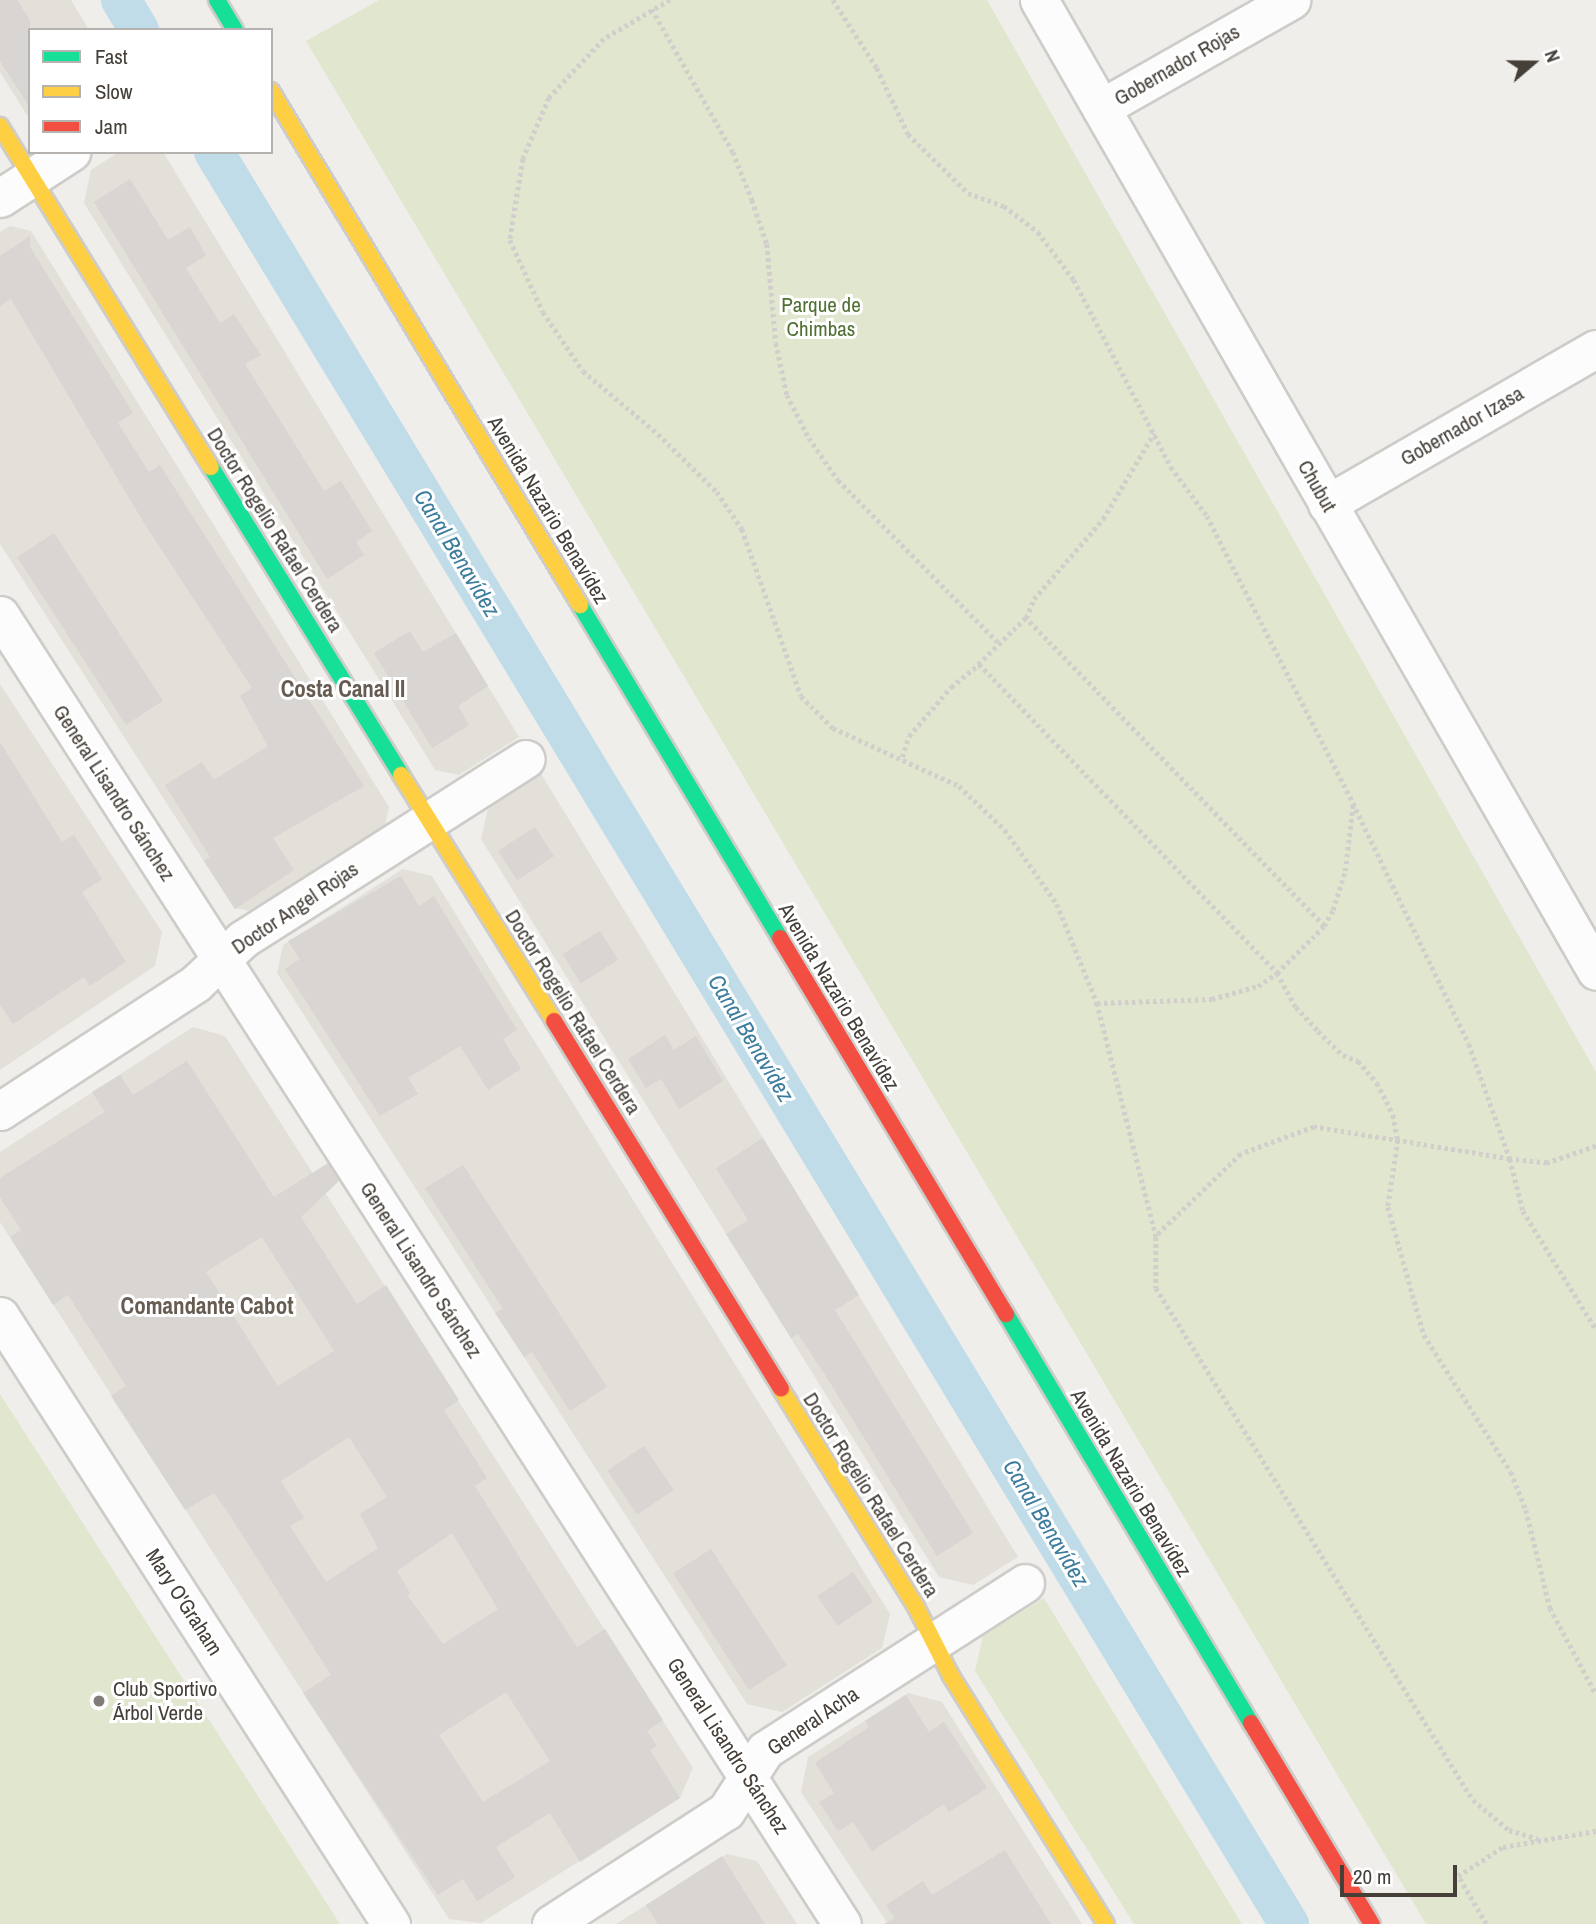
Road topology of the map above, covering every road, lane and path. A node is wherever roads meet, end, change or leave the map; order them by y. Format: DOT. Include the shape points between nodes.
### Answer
graph roads {
  1 [pos="217,0"];
  2 [pos="670,0"];
  3 [pos="833,0"];
  4 [pos="1039,0"];
  5 [pos="1291,0"];
  6 [pos="652,9"];
  7 [pos="234,28"];
  8 [pos="273,94"];
  9 [pos="1101,108"];
  10 [pos="0,126"];
  11 [pos="68,154"];
  12 [pos="32,177"];
  13 [pos="0,198"];
  14 [pos="1596,349"];
  15 [pos="1154,433"];
  16 [pos="1327,504"];
  17 [pos="0,615"];
  18 [pos="1026,618"];
  19 [pos="999,643"];
  20 [pos="979,664"];
  21 [pos="902,757"];
  22 [pos="526,759"];
  23 [pos="1353,803"];
  24 [pos="429,820"];
  25 [pos="1324,926"];
  26 [pos="221,959"];
  27 [pos="1596,971"];
  28 [pos="1277,972"];
  29 [pos="1097,1003"];
  30 [pos="0,1111"];
  31 [pos="1398,1140"];
  32 [pos="1596,1146"];
  33 [pos="1510,1159"];
  34 [pos="1156,1237"];
  35 [pos="0,1316"];
  36 [pos="1596,1329"];
  37 [pos="1025,1583"];
  38 [pos="934,1642"];
  39 [pos="1596,1694"];
  40 [pos="748,1777"];
  41 [pos="1596,1831"];
  42 [pos="1538,1839"];
  43 [pos="391,1924"];
  44 [pos="551,1924"];
  45 [pos="842,1924"];
  46 [pos="1106,1924"];
  47 [pos="1372,1924"];
  48 [pos="1486,1924"];
  1 -- 7 [label="main road"];
  2 -- 6 [label="path"];
  3 -- 15 [label="path" via="877,68 908,134 968,193 1004,206 1038,232 1053,251 1111,346"];
  4 -- 9 [label="street, Chubut"];
  5 -- 9 [label="street, Gobernador Rojas"];
  6 -- 19 [label="path" via="733,152 752,200 767,244 776,343 787,395 809,438 847,490"];
  6 -- 21 [label="path" via="604,39 549,97 523,159 510,240 542,312 583,371 658,433 717,492 742,530 801,696 833,728"];
  8 -- 47 [label="main road, Avenida Nazario Benavídez"];
  9 -- 16 [label="street, Chubut"];
  10 -- 12 [label="main road, Doctor Rogelio Rafael Cerdera"];
  11 -- 12 [label="street"];
  12 -- 13 [label="street"];
  12 -- 24 [label="main road, Doctor Rogelio Rafael Cerdera"];
  14 -- 16 [label="street, Gobernador Izasa"];
  15 -- 18 [label="path" via="1103,519 1034,599"];
  15 -- 23 [label="path" via="1171,467 1207,516"];
  16 -- 27 [label="street, Chubut"];
  17 -- 26 [label="street, General Lisandro Sánchez"];
  18 -- 19 [label="path"];
  18 -- 25 [label="path"];
  19 -- 20 [label="path"];
  20 -- 21 [label="path" via="951,687 909,736"];
  20 -- 28 [label="path"];
  21 -- 29 [label="path" via="959,786 1005,830 1057,905"];
  22 -- 24 [label="street, Doctor Angel Rojas"];
  23 -- 25 [label="path" via="1345,871"];
  23 -- 33 [label="path" via="1469,1044"];
  24 -- 26 [label="street, Doctor Angel Rojas" via="243,939"];
  24 -- 38 [label="main road, Doctor Rogelio Rafael Cerdera"];
  25 -- 28 [label="path"];
  26 -- 30 [label="street, Doctor Angel Rojas" via="196,983"];
  26 -- 40 [label="street, General Lisandro Sánchez"];
  28 -- 29 [label="path" via="1258,986 1212,999"];
  28 -- 31 [label="path" via="1296,1007 1377,1083 1393,1115"];
  29 -- 34 [label="path"];
  31 -- 33 [label="path"];
  31 -- 34 [label="path" via="1314,1127 1241,1154"];
  31 -- 39 [label="path" via="1388,1207 1424,1335 1511,1472 1526,1510 1550,1608"];
  32 -- 33 [label="path" via="1547,1163"];
  33 -- 36 [label="path" via="1523,1211"];
  34 -- 42 [label="path" via="1156,1288 1437,1748 1474,1800 1509,1830"];
  35 -- 43 [label="street, Mary O'Graham"];
  37 -- 38 [label="street, General Acha"];
  38 -- 40 [label="street, General Acha" via="765,1750"];
  38 -- 46 [label="main road, Doctor Rogelio Rafael Cerdera"];
  40 -- 44 [label="street, General Acha" via="726,1811"];
  40 -- 45 [label="street, General Lisandro Sánchez"];
  41 -- 42 [label="path"];
  42 -- 48 [label="path" via="1503,1847 1458,1876"];
}
